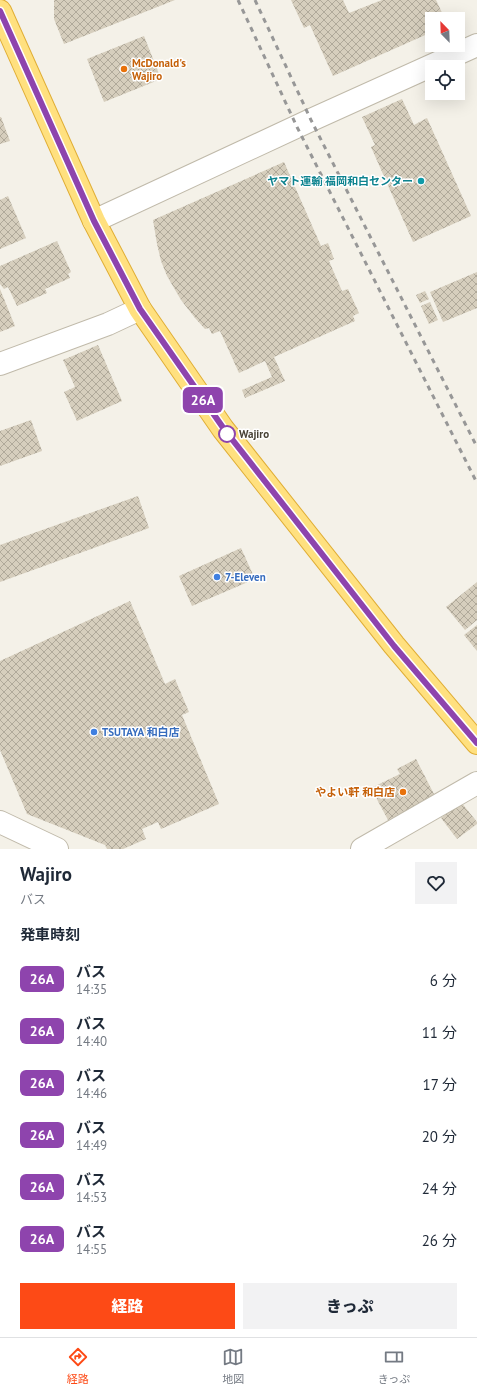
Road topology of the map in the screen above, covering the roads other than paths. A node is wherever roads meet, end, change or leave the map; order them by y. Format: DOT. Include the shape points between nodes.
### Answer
graph roads {
  1 [pos="0,11"];
  2 [pos="477,45"];
  3 [pos="94,221"];
  4 [pos="140,309"];
  5 [pos="0,364"];
  6 [pos="477,743"];
  7 [pos="477,783"];
  8 [pos="0,822"];
  9 [pos="384,842"];
  10 [pos="57,849"];
  11 [pos="362,849"];
  1 -- 3 [label="highway"];
  2 -- 3 [label="street"];
  3 -- 4 [label="highway"];
  4 -- 5 [label="street" via="108,324"];
  4 -- 6 [label="highway" via="228,436 394,646"];
  7 -- 9 [label="street"];
  8 -- 10 [label="street"];
  9 -- 11 [label="street"];
}
